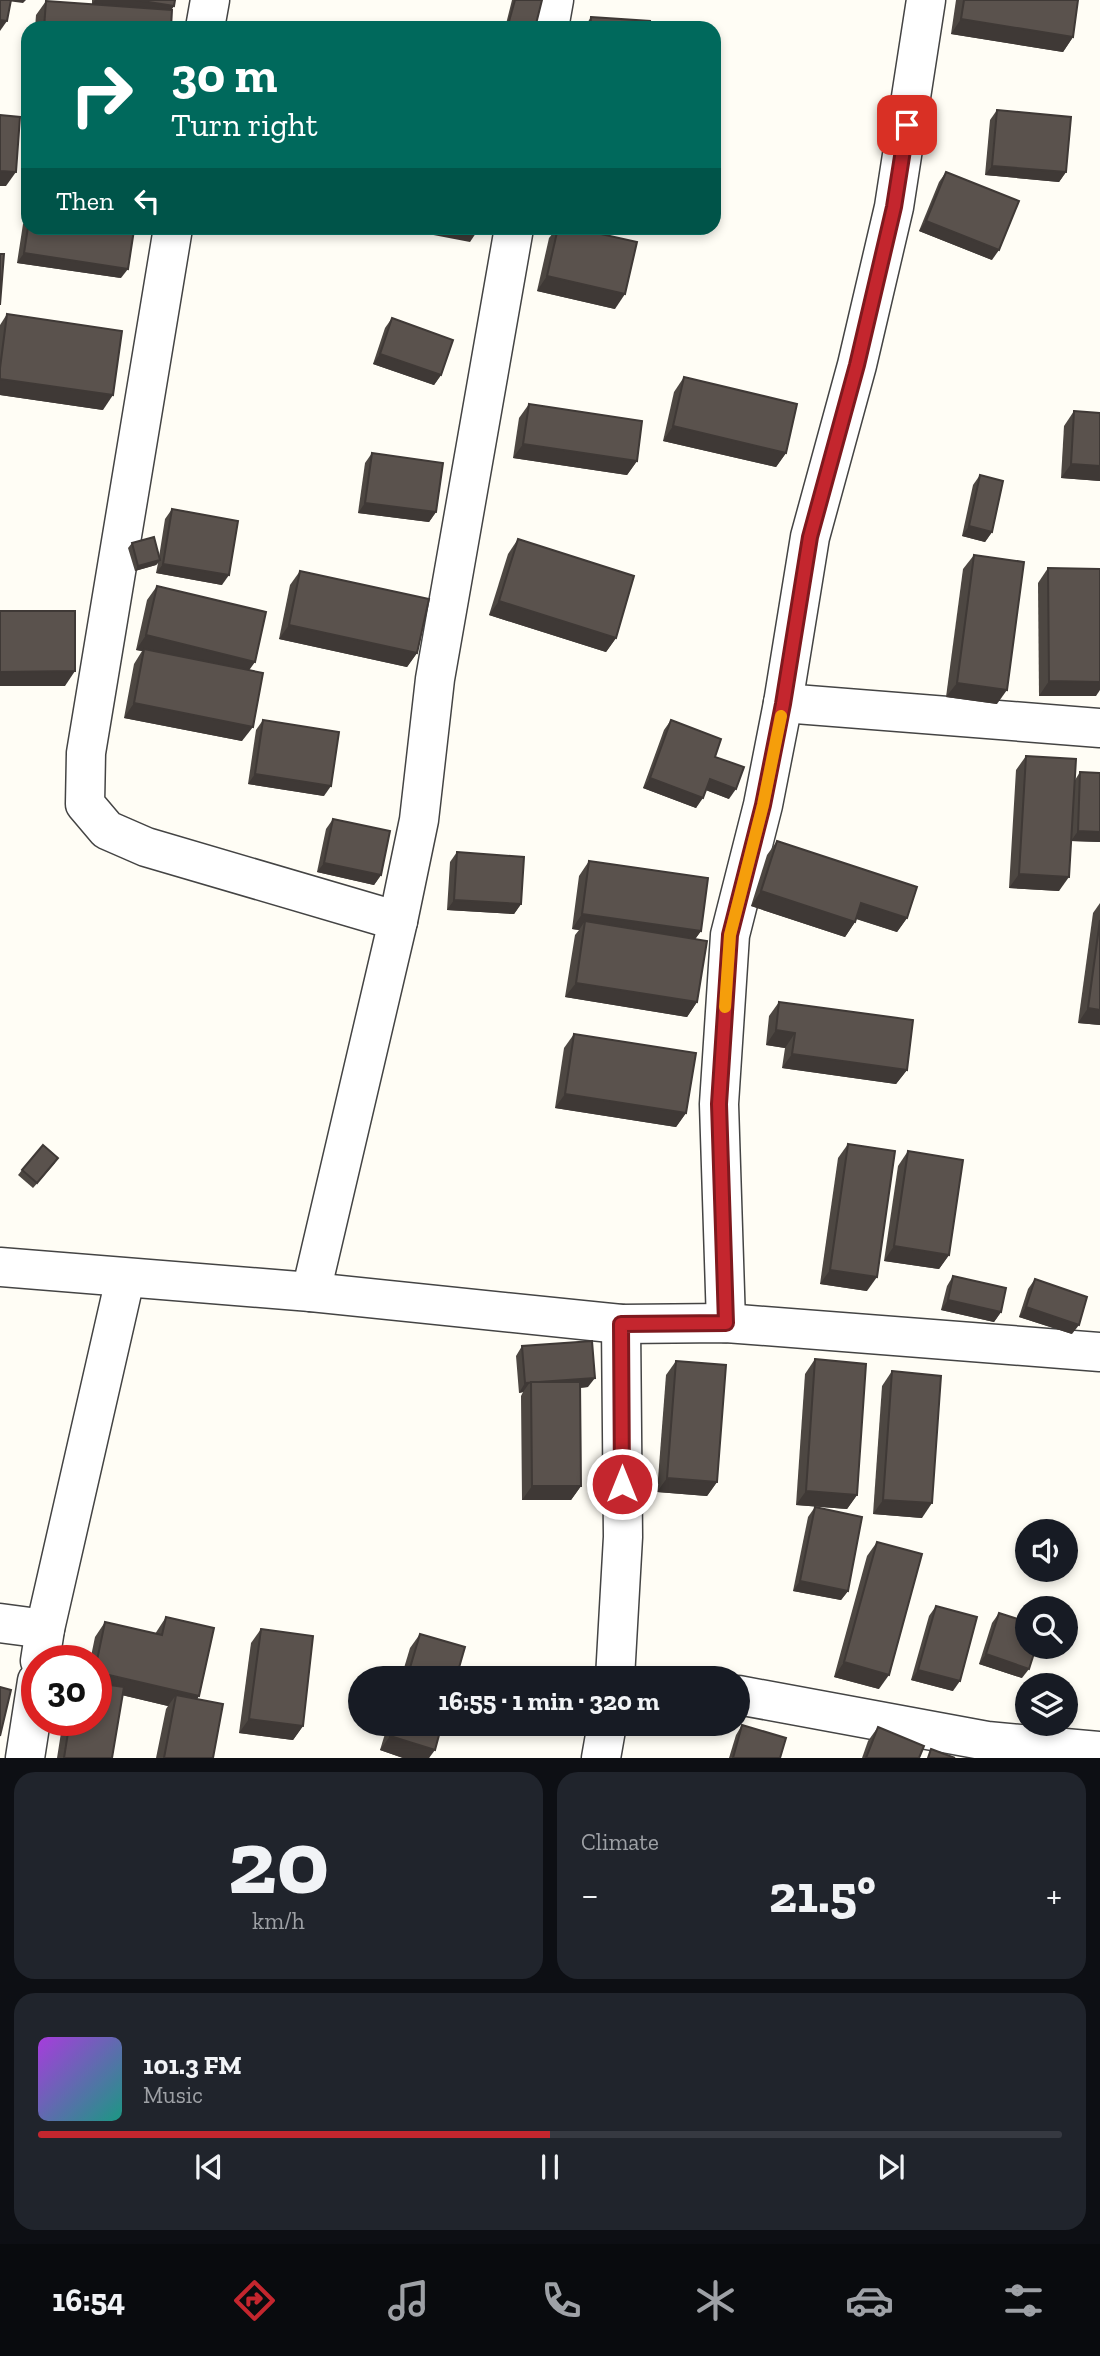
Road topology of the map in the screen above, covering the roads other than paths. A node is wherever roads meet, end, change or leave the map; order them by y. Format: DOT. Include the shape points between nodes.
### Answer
graph roads {
  1 [pos="210,0"];
  2 [pos="554,0"];
  3 [pos="926,0"];
  4 [pos="206,21"];
  5 [pos="550,21"];
  6 [pos="172,235"];
  7 [pos="513,235"];
  8 [pos="783,704"];
  9 [pos="1100,728"];
  10 [pos="398,921"];
  11 [pos="0,1267"];
  12 [pos="125,1279"];
  13 [pos="311,1292"];
  14 [pos="726,1323"];
  15 [pos="621,1324"];
  16 [pos="1100,1353"];
  17 [pos="0,1623"];
  18 [pos="42,1645"];
  19 [pos="625,1666"];
  20 [pos="750,1698"];
  21 [pos="28,1736"];
  22 [pos="605,1736"];
  23 [pos="984,1749"];
  24 [pos="1100,1751"];
  25 [pos="25,1758"];
  26 [pos="601,1758"];
  1 -- 4 [label="street"];
  2 -- 5 [label="street"];
  3 -- 8 [label="street" via="894,207 810,537"];
  6 -- 10 [label="street" via="86,753 85,804 107,830 146,846"];
  7 -- 10 [label="street" via="435,679 419,820"];
  8 -- 9 [label="street"];
  8 -- 14 [label="street" via="730,935 719,1104"];
  10 -- 13 [label="street"];
  11 -- 12 [label="street"];
  12 -- 13 [label="street"];
  12 -- 18 [label="street"];
  13 -- 15 [label="street"];
  14 -- 15 [label="street"];
  14 -- 16 [label="street"];
  15 -- 19 [label="street"];
  17 -- 18 [label="street"];
  20 -- 23 [label="street"];
  21 -- 25 [label="street"];
  22 -- 26 [label="street"];
  23 -- 24 [label="street"];
}
